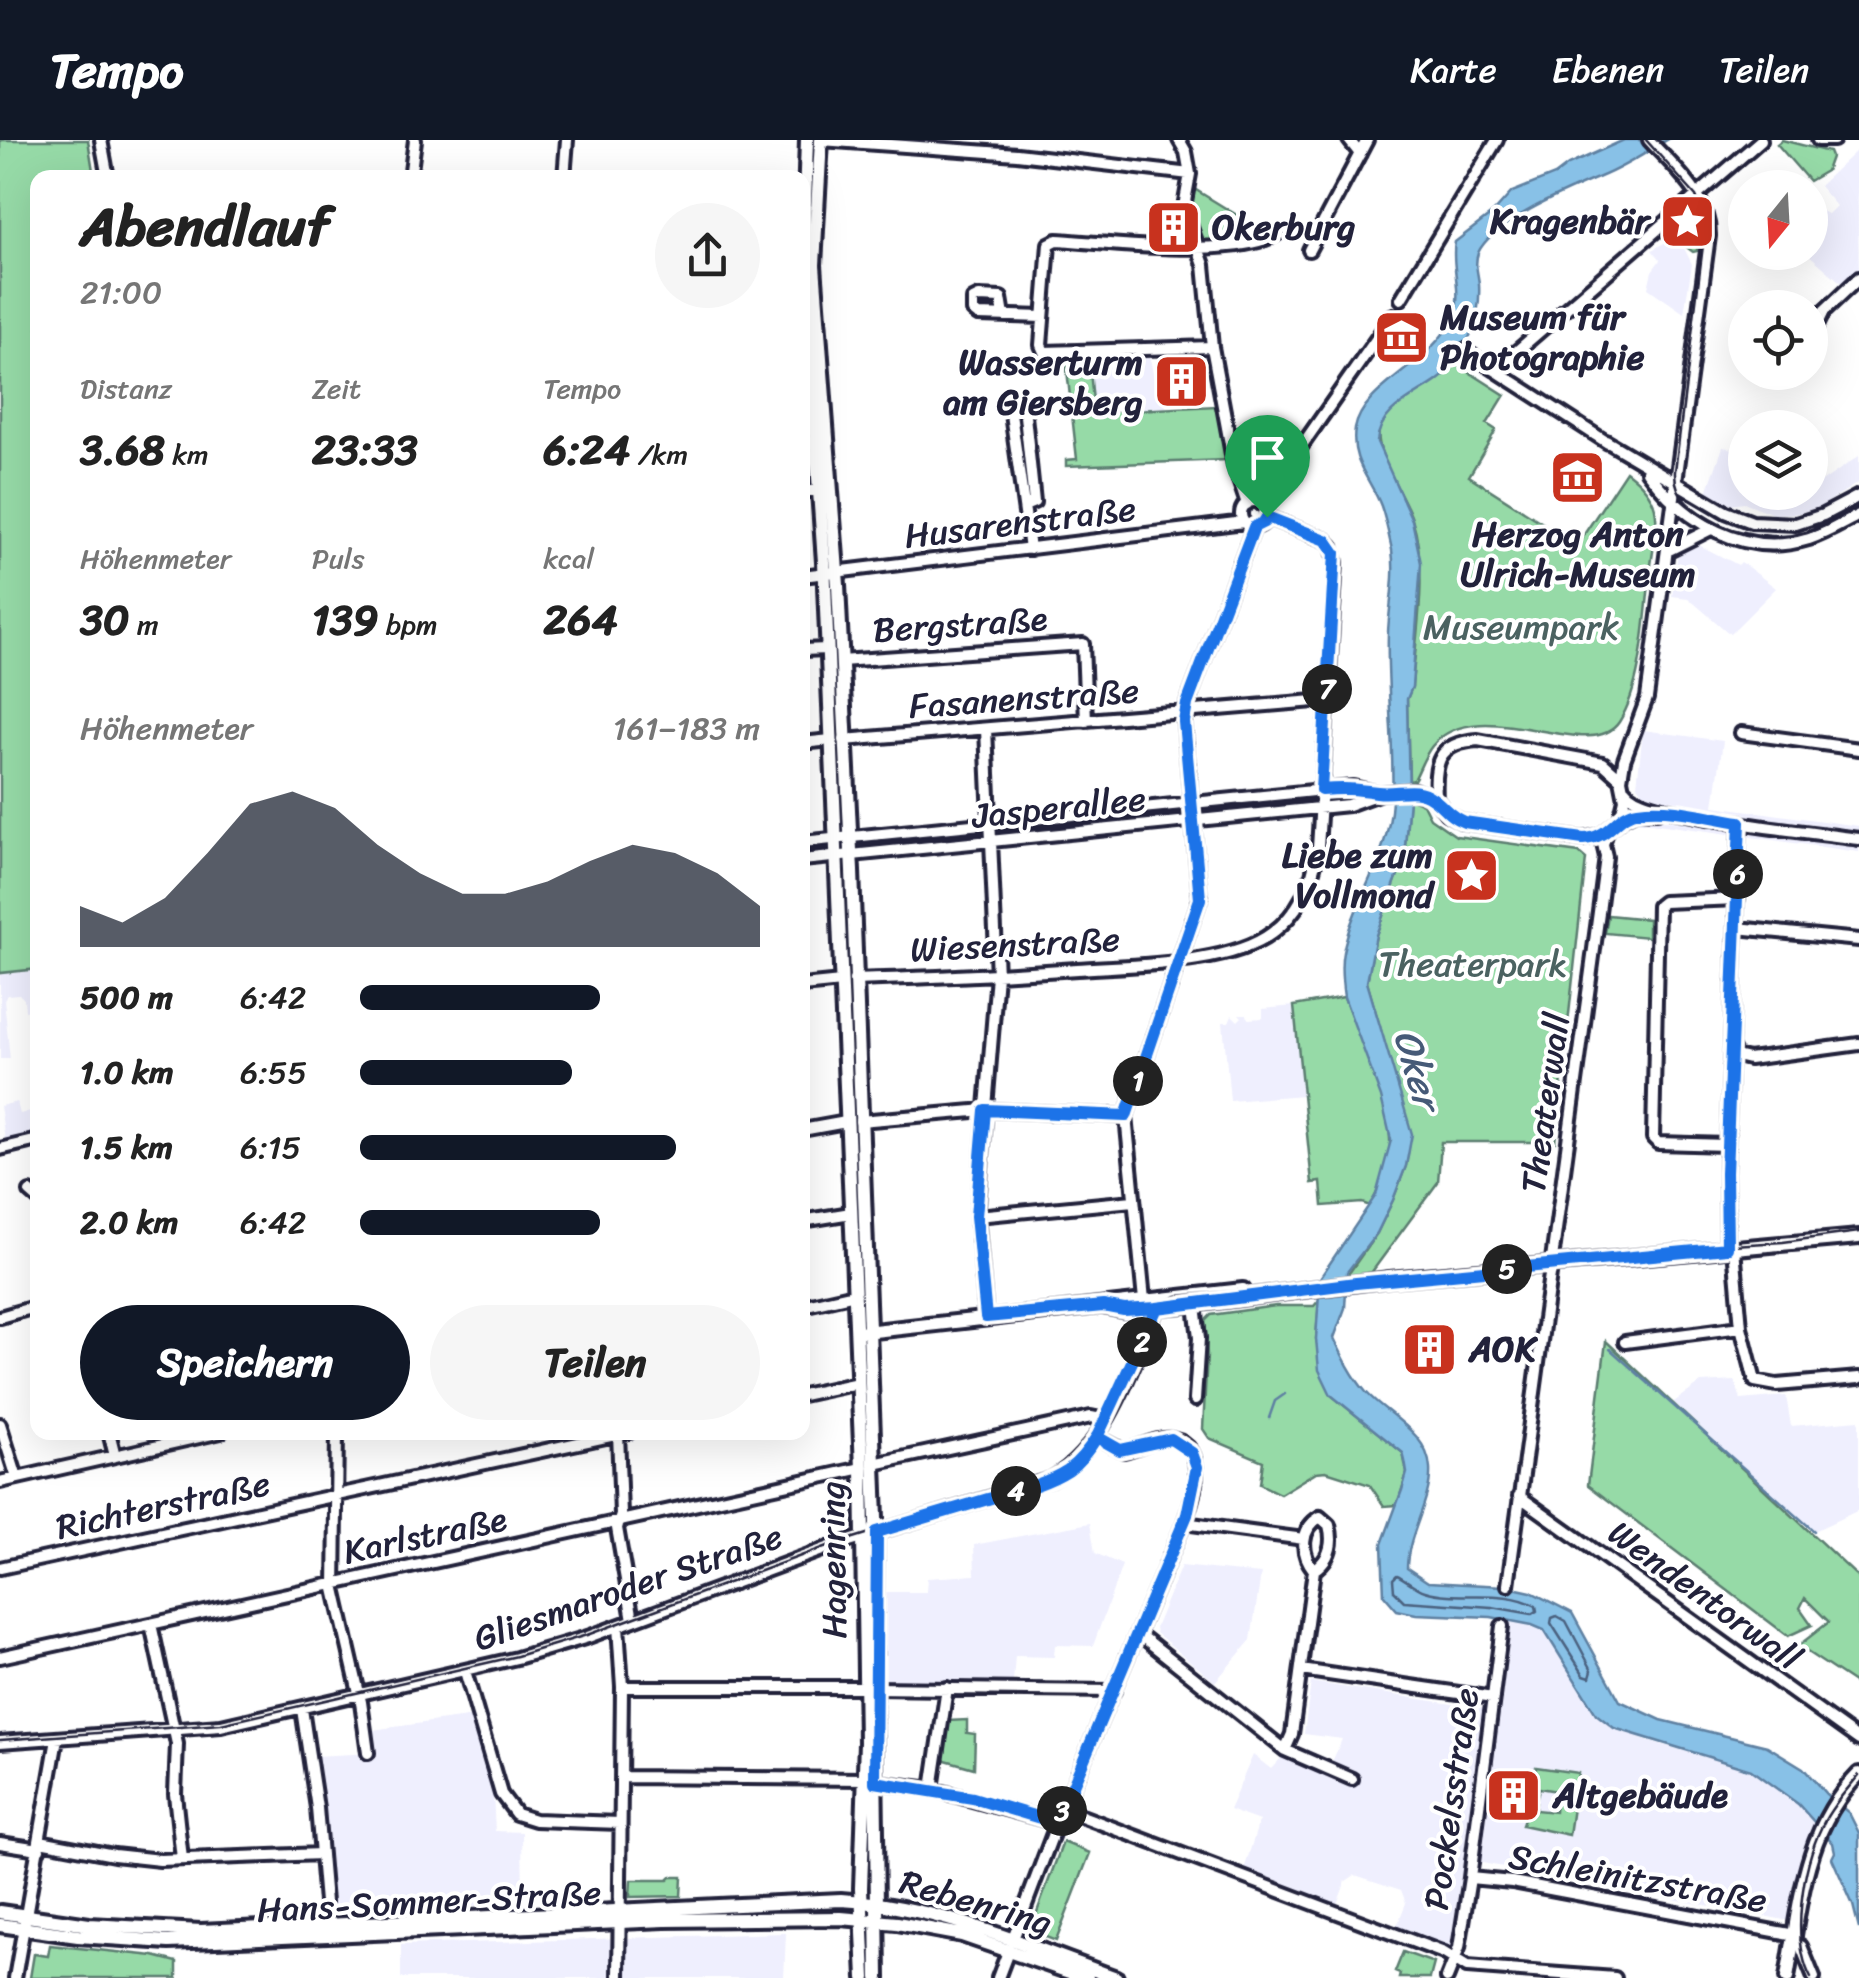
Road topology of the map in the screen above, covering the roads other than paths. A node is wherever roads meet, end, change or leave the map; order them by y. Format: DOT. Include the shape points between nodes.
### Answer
graph roads {
  1 [pos="100,140"];
  2 [pos="414,140"];
  3 [pos="567,140"];
  4 [pos="807,140"];
  5 [pos="821,140"];
  6 [pos="1179,140"];
  7 [pos="1349,140"];
  8 [pos="1367,140"];
  9 [pos="1497,140"];
  10 [pos="1650,140"];
  11 [pos="1761,140"];
  12 [pos="1818,140"];
  13 [pos="1834,140"];
  14 [pos="912,143"];
  15 [pos="1360,154"];
  16 [pos="106,170"];
  17 [pos="411,170"];
  18 [pos="565,170"];
  19 [pos="806,170"];
  20 [pos="1190,174"];
  21 [pos="1698,194"];
  22 [pos="1280,232"];
  23 [pos="1200,248"];
  24 [pos="1309,250"];
  25 [pos="1859,278"];
  26 [pos="1401,299"];
  27 [pos="1828,307"];
  28 [pos="1393,315"];
  29 [pos="1004,316"];
  30 [pos="1043,317"];
  31 [pos="1212,348"];
  32 [pos="1464,350"];
  33 [pos="810,352"];
  34 [pos="1495,370"];
  35 [pos="812,377"];
  36 [pos="1606,442"];
  37 [pos="1647,471"];
  38 [pos="1677,481"];
  39 [pos="819,490"];
  40 [pos="810,491"];
  41 [pos="1859,496"];
  42 [pos="1247,504"];
  43 [pos="1261,504"];
  44 [pos="1024,506"];
  45 [pos="1674,506"];
  46 [pos="1859,515"];
  47 [pos="1267,517"];
  48 [pos="1249,525"];
  49 [pos="1711,529"];
  50 [pos="1030,549"];
  51 [pos="1671,549"];
  52 [pos="831,572"];
  53 [pos="810,575"];
  54 [pos="1664,576"];
  55 [pos="828,649"];
  56 [pos="810,650"];
  57 [pos="841,661"];
  58 [pos="1327,700"];
  59 [pos="1186,714"];
  60 [pos="1086,721"];
  61 [pos="986,729"];
  62 [pos="1636,733"];
  63 [pos="1742,733"];
  64 [pos="838,740"];
  65 [pos="810,742"];
  66 [pos="1859,749"];
  67 [pos="1603,762"];
  68 [pos="1435,770"];
  69 [pos="1622,784"];
  70 [pos="1321,790"];
  71 [pos="1414,790"];
  72 [pos="1379,793"];
  73 [pos="1436,799"];
  74 [pos="1192,804"];
  75 [pos="1320,808"];
  76 [pos="1677,812"];
  77 [pos="1620,820"];
  78 [pos="1194,821"];
  79 [pos="1740,822"];
  80 [pos="992,824"];
  81 [pos="1607,832"];
  82 [pos="842,838"];
  83 [pos="1591,839"];
  84 [pos="1859,839"];
  85 [pos="810,841"];
  86 [pos="992,842"];
  87 [pos="1603,844"];
  88 [pos="851,856"];
  89 [pos="836,857"];
  90 [pos="810,859"];
  91 [pos="1738,899"];
  92 [pos="1738,928"];
  93 [pos="1859,940"];
  94 [pos="1179,960"];
  95 [pos="998,975"];
  96 [pos="847,981"];
  97 [pos="810,985"];
  98 [pos="1731,1042"];
  99 [pos="1859,1044"];
  100 [pos="985,1110"];
  101 [pos="1126,1116"];
  102 [pos="853,1121"];
  103 [pos="810,1129"];
  104 [pos="30,1142"];
  105 [pos="1727,1145"];
  106 [pos="0,1149"];
  107 [pos="1133,1201"];
  108 [pos="850,1212"];
  109 [pos="976,1216"];
  110 [pos="810,1220"];
  111 [pos="1859,1237"];
  112 [pos="1730,1248"];
  113 [pos="1551,1264"];
  114 [pos="854,1294"];
  115 [pos="1195,1299"];
  116 [pos="1152,1303"];
  117 [pos="810,1304"];
  118 [pos="30,1309"];
  119 [pos="986,1317"];
  120 [pos="0,1318"];
  121 [pos="1741,1327"];
  122 [pos="863,1333"];
  123 [pos="1625,1342"];
  124 [pos="1859,1378"];
  125 [pos="858,1383"];
  126 [pos="810,1393"];
  127 [pos="1194,1400"];
  128 [pos="1106,1420"];
  129 [pos="0,1424"];
  130 [pos="1097,1437"];
  131 [pos="111,1440"];
  132 [pos="188,1440"];
  133 [pos="337,1440"];
  134 [pos="589,1440"];
  135 [pos="622,1440"];
  136 [pos="115,1456"];
  137 [pos="868,1466"];
  138 [pos="16,1478"];
  139 [pos="0,1482"];
  140 [pos="336,1494"];
  141 [pos="1520,1496"];
  142 [pos="619,1521"];
  143 [pos="1184,1523"];
  144 [pos="870,1534"];
  145 [pos="1304,1540"];
  146 [pos="0,1568"];
  147 [pos="1314,1570"];
  148 [pos="336,1582"];
  149 [pos="1508,1586"];
  150 [pos="633,1620"];
  151 [pos="152,1624"];
  152 [pos="618,1626"];
  153 [pos="1502,1626"];
  154 [pos="1139,1634"];
  155 [pos="0,1657"];
  156 [pos="464,1670"];
  157 [pos="1302,1670"];
  158 [pos="622,1687"];
  159 [pos="870,1688"];
  160 [pos="947,1688"];
  161 [pos="1114,1691"];
  162 [pos="358,1696"];
  163 [pos="1493,1698"];
  164 [pos="302,1709"];
  165 [pos="174,1732"];
  166 [pos="57,1740"];
  167 [pos="1859,1740"];
  168 [pos="0,1742"];
  169 [pos="1285,1750"];
  170 [pos="368,1753"];
  171 [pos="1859,1774"];
  172 [pos="622,1777"];
  173 [pos="1352,1779"];
  174 [pos="870,1780"];
  175 [pos="1859,1784"];
  176 [pos="932,1789"];
  177 [pos="1839,1802"];
  178 [pos="1063,1809"];
  179 [pos="620,1822"];
  180 [pos="1057,1823"];
  181 [pos="0,1843"];
  182 [pos="40,1845"];
  183 [pos="321,1854"];
  184 [pos="182,1859"];
  185 [pos="1470,1878"];
  186 [pos="324,1902"];
  187 [pos="862,1902"];
  188 [pos="877,1904"];
  189 [pos="0,1912"];
  190 [pos="619,1915"];
  191 [pos="870,1920"];
  192 [pos="26,1923"];
  193 [pos="0,1925"];
  194 [pos="1799,1940"];
  195 [pos="1011,1944"];
  196 [pos="1453,1960"];
  197 [pos="15,1978"];
  198 [pos="619,1978"];
  199 [pos="865,1978"];
  200 [pos="878,1978"];
  201 [pos="998,1978"];
  202 [pos="1087,1978"];
  203 [pos="1116,1978"];
  204 [pos="1446,1978"];
  205 [pos="1615,1978"];
  206 [pos="1791,1978"];
  207 [pos="1814,1978"];
  1 -- 16 [label="street"];
  2 -- 17 [label="street"];
  3 -- 18 [label="street"];
  4 -- 5 [label="main road"];
  4 -- 19 [label="main road"];
  5 -- 14 [label="street"];
  5 -- 35 [label="main road"];
  6 -- 20 [label="street"];
  7 -- 15 [label="street"];
  8 -- 15 [label="street"];
  9 -- 26 [label="street"];
  10 -- 21 [label="street"];
  11 -- 21 [label="street"];
  12 -- 13 [label="street"];
  14 -- 20 [label="street"];
  15 -- 24 [label="street"];
  20 -- 23 [label="street" via="1184,206"];
  21 -- 34 [label="street"];
  21 -- 38 [label="street" via="1709,222"];
  22 -- 23 [label="street"];
  23 -- 30 [label="street" via="1052,241"];
  23 -- 31 [label="street"];
  25 -- 27 [label="street"];
  28 -- 43 [label="street"];
  29 -- 30 [label="street"];
  30 -- 31 [label="street" via="1046,353"];
  31 -- 42 [label="street"];
  32 -- 34 [label="street"];
  33 -- 35 [label="main road"];
  34 -- 36 [label="street"];
  35 -- 39 [label="main road"];
  35 -- 52 [label="main road"];
  36 -- 37 [label="street"];
  36 -- 38 [label="street"];
  37 -- 38 [label="street"];
  37 -- 45 [label="street"];
  38 -- 41 [label="street" via="1726,512 1776,526 1823,515"];
  38 -- 45 [label="street"];
  39 -- 40 [label="street"];
  39 -- 52 [label="main road"];
  42 -- 43 [label="street"];
  42 -- 48 [label="street" via="1242,509"];
  43 -- 47 [label="street"];
  44 -- 44 [label="street" via="1034,502 1024,406 1016,400 1010,408"];
  44 -- 50 [label="street"];
  45 -- 49 [label="street"];
  45 -- 51 [label="street"];
  45 -- 54 [label="street"];
  46 -- 49 [label="street" via="1824,534 1780,544 1736,540"];
  47 -- 48 [label="street"];
  47 -- 58 [label="street, Wiesenstraße" via="1326,540 1335,553"];
  48 -- 50 [label="street, Husarenstraße"];
  48 -- 59 [label="street"];
  49 -- 51 [label="street"];
  50 -- 52 [label="street, Husarenstraße"];
  51 -- 54 [label="street"];
  52 -- 53 [label="street, Husarenstraße"];
  52 -- 55 [label="main road"];
  52 -- 57 [label="main road"];
  54 -- 62 [label="street" via="1648,698"];
  55 -- 56 [label="street"];
  55 -- 64 [label="main road"];
  57 -- 60 [label="street, Bergstraße" via="1083,644"];
  57 -- 64 [label="main road"];
  58 -- 59 [label="street, Fasanenstraße"];
  58 -- 70 [label="street, Wiesenstraße"];
  59 -- 60 [label="street, Fasanenstraße"];
  59 -- 74 [label="street"];
  60 -- 61 [label="street, Fasanenstraße"];
  61 -- 64 [label="street, Fasanenstraße"];
  61 -- 80 [label="street"];
  62 -- 67 [label="street" via="1616,759"];
  62 -- 69 [label="street"];
  63 -- 66 [label="street"];
  64 -- 65 [label="street, Fasanenstraße"];
  64 -- 82 [label="main road"];
  67 -- 68 [label="street" via="1478,740 1448,748"];
  67 -- 69 [label="street"];
  68 -- 71 [label="street"];
  68 -- 73 [label="street"];
  69 -- 76 [label="street" via="1630,798"];
  69 -- 77 [label="street"];
  70 -- 72 [label="street, Jasperallee"];
  70 -- 74 [label="street, Jasperallee"];
  70 -- 75 [label="street, Wiesenstraße"];
  71 -- 72 [label="street, Jasperallee"];
  71 -- 73 [label="street, Jasperallee"];
  72 -- 75 [label="street, Jasperallee"];
  73 -- 83 [label="street, Jasperallee" via="1464,822"];
  74 -- 78 [label="street"];
  74 -- 80 [label="street, Jasperallee"];
  75 -- 78 [label="street, Jasperallee"];
  75 -- 94 [label="street, Wiesenstraße" via="1309,886 1286,920 1254,944"];
  76 -- 77 [label="street" via="1637,811"];
  76 -- 79 [label="street"];
  77 -- 81 [label="street"];
  78 -- 86 [label="street, Jasperallee"];
  78 -- 94 [label="street" via="1200,899"];
  79 -- 84 [label="street"];
  79 -- 91 [label="street"];
  80 -- 82 [label="street, Jasperallee"];
  80 -- 86 [label="street"];
  81 -- 83 [label="street"];
  81 -- 87 [label="street, Theaterwall"];
  82 -- 85 [label="street, Jasperallee"];
  82 -- 88 [label="main road, Hagenring"];
  82 -- 89 [label="main road, Hagenring"];
  83 -- 87 [label="street"];
  86 -- 88 [label="street, Jasperallee"];
  86 -- 95 [label="street"];
  87 -- 113 [label="street, Theaterwall"];
  88 -- 89 [label="street, Jasperallee"];
  88 -- 96 [label="main road, Hagenring"];
  89 -- 90 [label="street, Jasperallee"];
  89 -- 96 [label="main road, Hagenring"];
  91 -- 92 [label="street"];
  91 -- 105 [label="street" via="1658,906 1652,1138"];
  92 -- 93 [label="street"];
  92 -- 98 [label="street"];
  94 -- 95 [label="street, Wiesenstraße"];
  94 -- 101 [label="street"];
  95 -- 96 [label="street, Wiesenstraße"];
  95 -- 100 [label="street"];
  96 -- 97 [label="street, Wiesenstraße"];
  96 -- 102 [label="main road, Hagenring"];
  98 -- 99 [label="street" via="1741,1058"];
  98 -- 105 [label="street"];
  100 -- 101 [label="street"];
  100 -- 102 [label="street"];
  100 -- 109 [label="street"];
  101 -- 107 [label="street"];
  102 -- 103 [label="street"];
  102 -- 108 [label="main road, Hagenring"];
  102 -- 122 [label="main road, Hagenring"];
  104 -- 106 [label="street"];
  105 -- 112 [label="street"];
  107 -- 109 [label="street"];
  107 -- 116 [label="street"];
  108 -- 110 [label="street"];
  108 -- 114 [label="main road, Hagenring"];
  109 -- 119 [label="street"];
  111 -- 112 [label="main road"];
  112 -- 113 [label="main road"];
  112 -- 121 [label="street"];
  113 -- 115 [label="main road"];
  113 -- 141 [label="street, Theaterwall"];
  114 -- 117 [label="street"];
  114 -- 122 [label="main road, Hagenring"];
  115 -- 116 [label="main road"];
  115 -- 127 [label="street" via="1200,1338"];
  116 -- 119 [label="main road"];
  116 -- 128 [label="street, Gliesmaroder Straße"];
  118 -- 120 [label="street"];
  119 -- 122 [label="main road"];
  121 -- 123 [label="street"];
  121 -- 124 [label="street" via="1755,1381"];
  122 -- 125 [label="main road, Hagenring"];
  122 -- 137 [label="main road, Hagenring"];
  125 -- 126 [label="street"];
  125 -- 137 [label="main road, Hagenring"];
  128 -- 130 [label="street, Gliesmaroder Straße"];
  128 -- 137 [label="street, Karlstraße" via="1091,1417"];
  129 -- 138 [label="street"];
  130 -- 143 [label="street" via="1120,1450 1171,1439 1186,1446 1197,1467"];
  130 -- 144 [label="street, Gliesmaroder Straße" via="1078,1462 1051,1479"];
  131 -- 136 [label="street"];
  132 -- 136 [label="street"];
  133 -- 140 [label="street"];
  134 -- 140 [label="street, Richterstraße"];
  135 -- 142 [label="street"];
  136 -- 138 [label="street"];
  137 -- 142 [label="street, Karlstraße"];
  137 -- 144 [label="main road, Hagenring"];
  138 -- 139 [label="street"];
  140 -- 146 [label="street, Richterstraße"];
  140 -- 148 [label="street"];
  141 -- 149 [label="street, Theaterwall"];
  141 -- 167 [label="street, Wendentorwall"];
  142 -- 148 [label="street, Karlstraße"];
  142 -- 150 [label="street"];
  143 -- 145 [label="street"];
  143 -- 154 [label="street"];
  144 -- 150 [label="street, Gliesmaroder Straße"];
  144 -- 159 [label="main road, Hagenring"];
  145 -- 147 [label="street"];
  145 -- 147 [label="street" via="1317,1518 1328,1522 1329,1553"];
  147 -- 157 [label="street"];
  148 -- 151 [label="street, Karlstraße"];
  148 -- 162 [label="street"];
  150 -- 152 [label="street, Gliesmaroder Straße"];
  151 -- 155 [label="street, Karlstraße"];
  151 -- 165 [label="street"];
  152 -- 156 [label="street, Gliesmaroder Straße"];
  152 -- 158 [label="street"];
  153 -- 163 [label="street, Pockelsstraße"];
  154 -- 161 [label="street"];
  154 -- 169 [label="street"];
  156 -- 162 [label="street, Gliesmaroder Straße"];
  156 -- 179 [label="street" via="501,1794 516,1814"];
  157 -- 163 [label="street"];
  157 -- 169 [label="street"];
  158 -- 159 [label="street"];
  158 -- 172 [label="street"];
  159 -- 160 [label="street"];
  159 -- 174 [label="main road, Hagenring"];
  160 -- 161 [label="street"];
  160 -- 176 [label="street"];
  161 -- 178 [label="street"];
  162 -- 164 [label="street, Gliesmaroder Straße"];
  162 -- 170 [label="street"];
  163 -- 185 [label="street, Pockelsstraße"];
  164 -- 165 [label="street, Gliesmaroder Straße"];
  164 -- 183 [label="street"];
  165 -- 166 [label="street, Gliesmaroder Straße"];
  165 -- 184 [label="street"];
  166 -- 168 [label="street, Gliesmaroder Straße"];
  166 -- 182 [label="street"];
  169 -- 173 [label="street"];
  171 -- 177 [label="main road"];
  172 -- 174 [label="street"];
  172 -- 179 [label="street"];
  174 -- 176 [label="street"];
  174 -- 187 [label="main road, Hagenring"];
  174 -- 188 [label="main road, Hagenring"];
  175 -- 177 [label="main road"];
  176 -- 180 [label="street"];
  177 -- 194 [label="main road" via="1810,1858"];
  178 -- 180 [label="street"];
  178 -- 196 [label="street"];
  179 -- 190 [label="street"];
  180 -- 195 [label="street"];
  181 -- 182 [label="street"];
  182 -- 184 [label="street"];
  182 -- 192 [label="street"];
  183 -- 184 [label="street"];
  183 -- 186 [label="street"];
  185 -- 194 [label="street, Schleinitzstraße"];
  185 -- 196 [label="street, Pockelsstraße"];
  187 -- 188 [label="main road, Hans-Sommer-Straße"];
  187 -- 190 [label="main road, Hans-Sommer-Straße"];
  187 -- 191 [label="main road, Hagenring"];
  188 -- 191 [label="main road, Hagenring"];
  188 -- 195 [label="main road, Rebenring" via="945,1919"];
  189 -- 192 [label="main road, Hans-Sommer-Straße"];
  190 -- 191 [label="main road, Hans-Sommer-Straße"];
  190 -- 192 [label="main road, Hans-Sommer-Straße" via="201,1930"];
  190 -- 198 [label="street"];
  191 -- 195 [label="main road, Rebenring"];
  191 -- 199 [label="main road"];
  191 -- 200 [label="main road"];
  192 -- 193 [label="main road, Hans-Sommer-Straße"];
  192 -- 197 [label="street"];
  194 -- 206 [label="main road"];
  194 -- 207 [label="street"];
  195 -- 201 [label="street"];
  195 -- 202 [label="main road, Rebenring"];
  195 -- 203 [label="main road, Rebenring"];
  196 -- 204 [label="street, Pockelsstraße"];
  196 -- 205 [label="street" via="1467,1967"];
}
